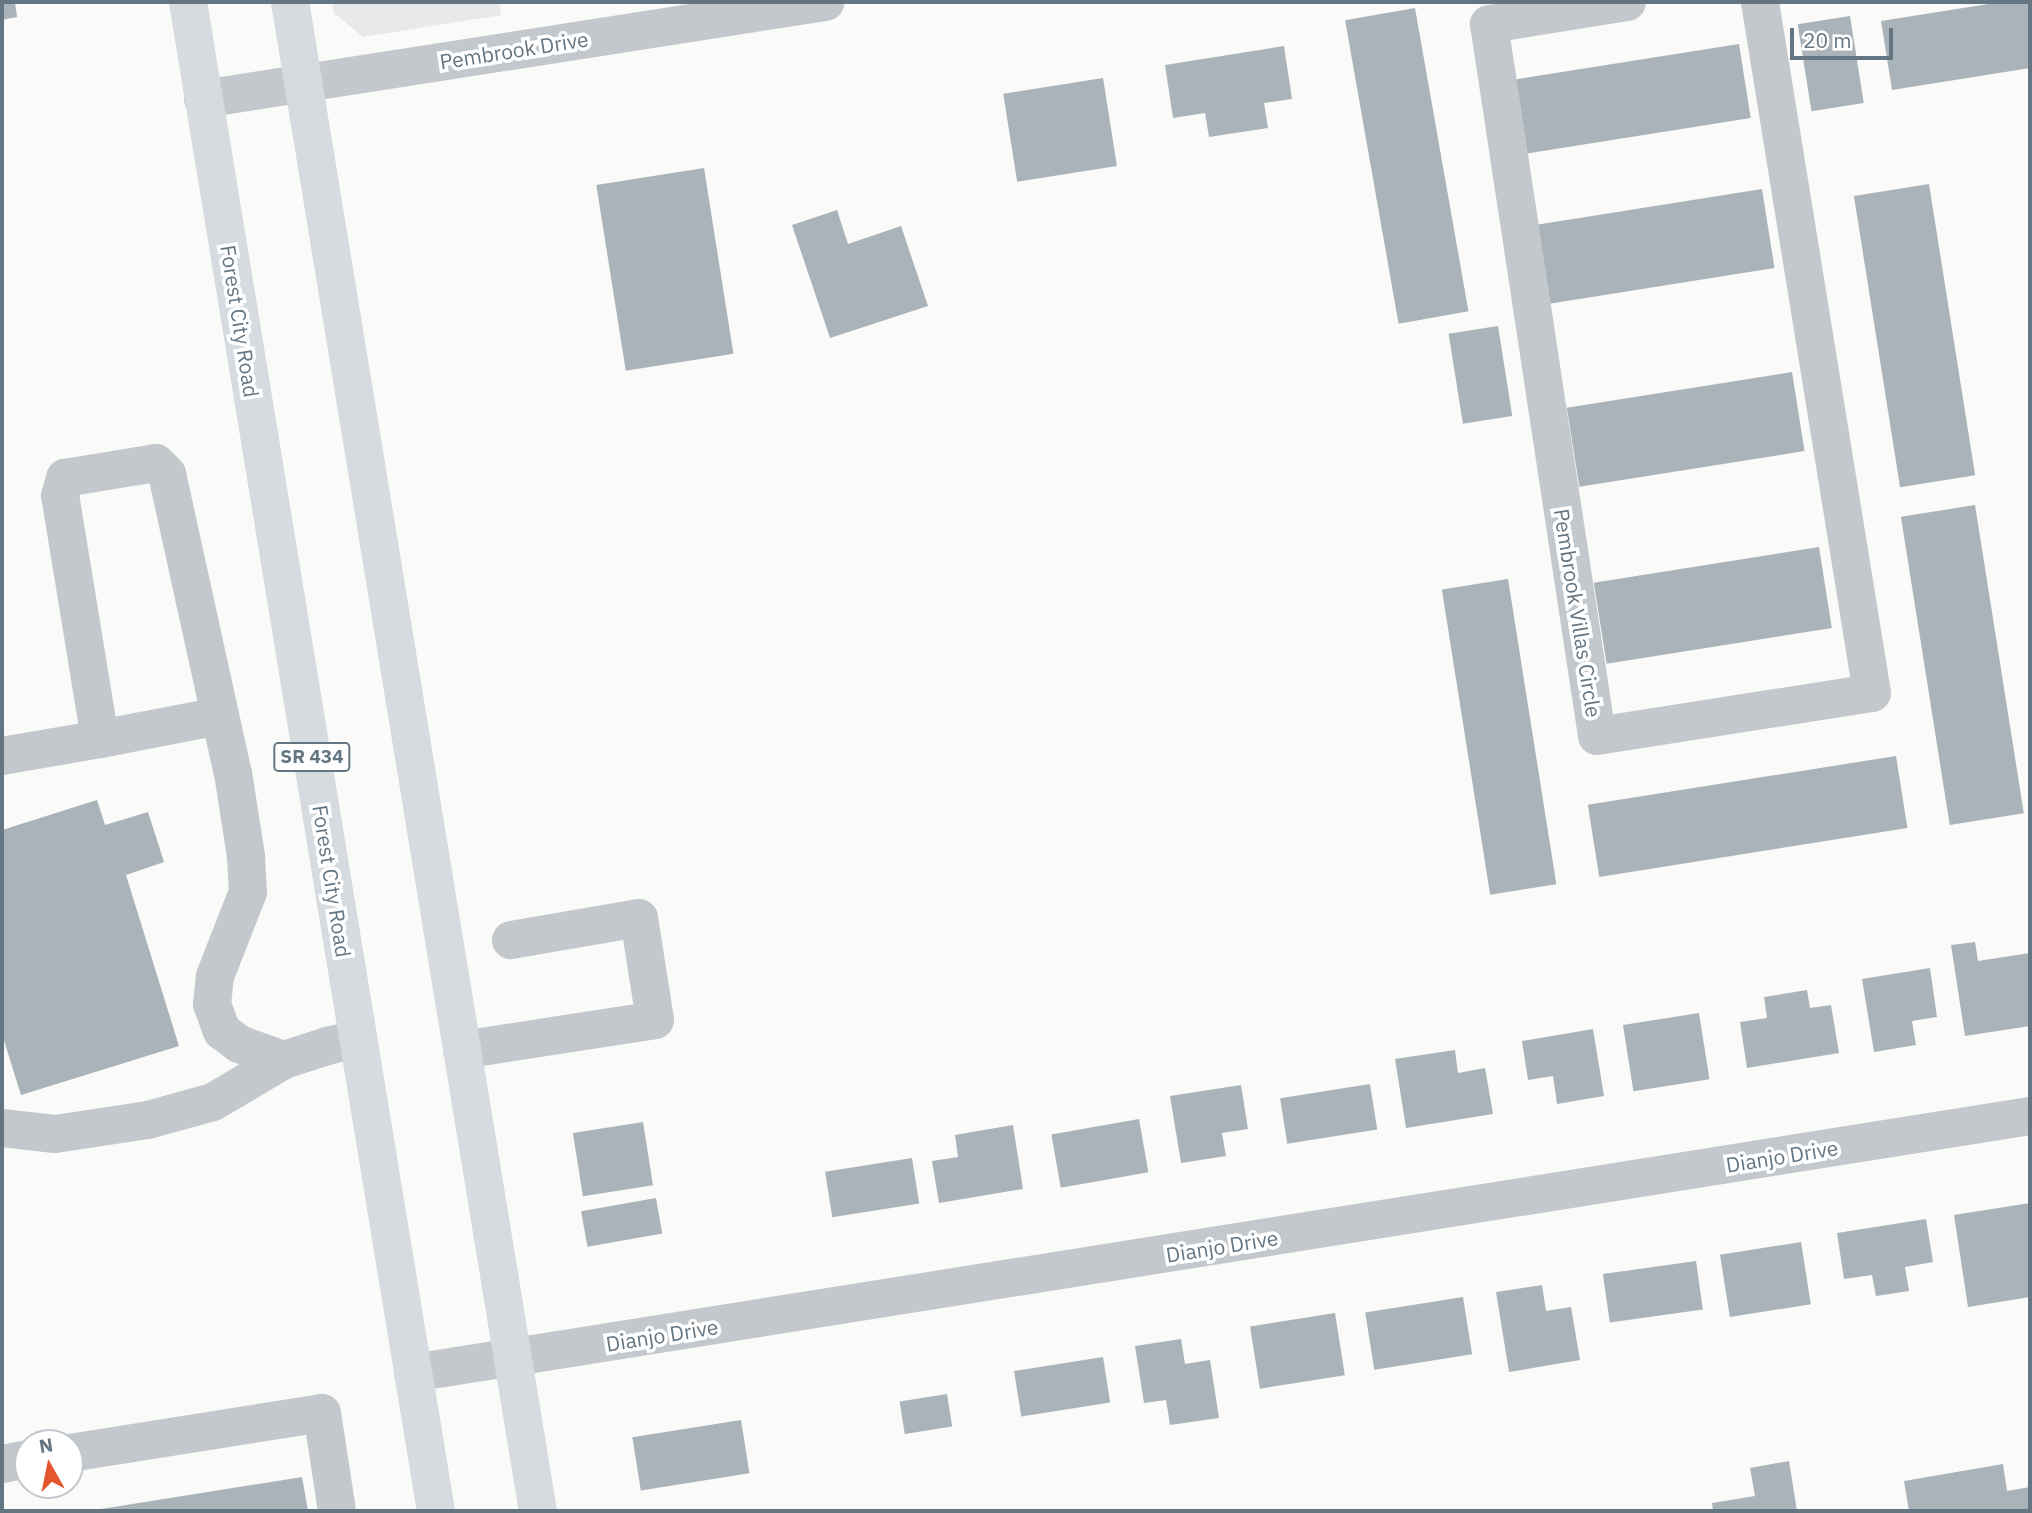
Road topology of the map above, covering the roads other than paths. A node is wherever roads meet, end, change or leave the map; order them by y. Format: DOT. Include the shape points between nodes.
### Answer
graph roads {
  1 [pos="188,2"];
  2 [pos="290,2"];
  3 [pos="825,2"];
  4 [pos="1627,2"];
  5 [pos="1760,2"];
  6 [pos="1786,2"];
  7 [pos="303,83"];
  8 [pos="203,99"];
  9 [pos="1787,156"];
  10 [pos="219,716"];
  11 [pos="100,739"];
  12 [pos="2,756"];
  13 [pos="512,940"];
  14 [pos="358,1039"];
  15 [pos="462,1050"];
  16 [pos="284,1060"];
  17 [pos="2030,1116"];
  18 [pos="2,1128"];
  19 [pos="512,1359"];
  20 [pos="413,1373"];
  21 [pos="84,1451"];
  22 [pos="337,1511"];
  23 [pos="436,1511"];
  24 [pos="538,1511"];
  1 -- 8 [label="main road, Forest City Road / SR 434"];
  2 -- 7 [label="main road"];
  3 -- 7 [label="street, Pembrook Drive"];
  4 -- 9 [label="street, Pembrook Villas Circle" via="1489,24 1597,736 1872,693"];
  5 -- 9 [label="street, Pembrook Villas Circle"];
  6 -- 9 [label="street, Pembrook Villas Circle" via="1797,79"];
  7 -- 8 [label="street, Pembrook Drive"];
  7 -- 15 [label="main road"];
  8 -- 14 [label="main road, Forest City Road / SR 434"];
  10 -- 11 [label="street"];
  10 -- 11 [label="street" via="167,474 156,463 65,478 60,496"];
  10 -- 16 [label="street" via="233,773 248,892 215,976 212,1004 222,1031 239,1044"];
  11 -- 12 [label="street"];
  13 -- 15 [label="street" via="639,918 655,1020"];
  14 -- 16 [label="street"];
  14 -- 20 [label="main road, Forest City Road / SR 434"];
  15 -- 19 [label="main road"];
  16 -- 18 [label="street" via="213,1102 148,1120 55,1134"];
  17 -- 19 [label="street, Dianjo Drive"];
  19 -- 20 [label="street, Dianjo Drive"];
  19 -- 24 [label="main road"];
  20 -- 23 [label="main road, Forest City Road / SR 434"];
  21 -- 22 [label="street" via="322,1413"];
}
